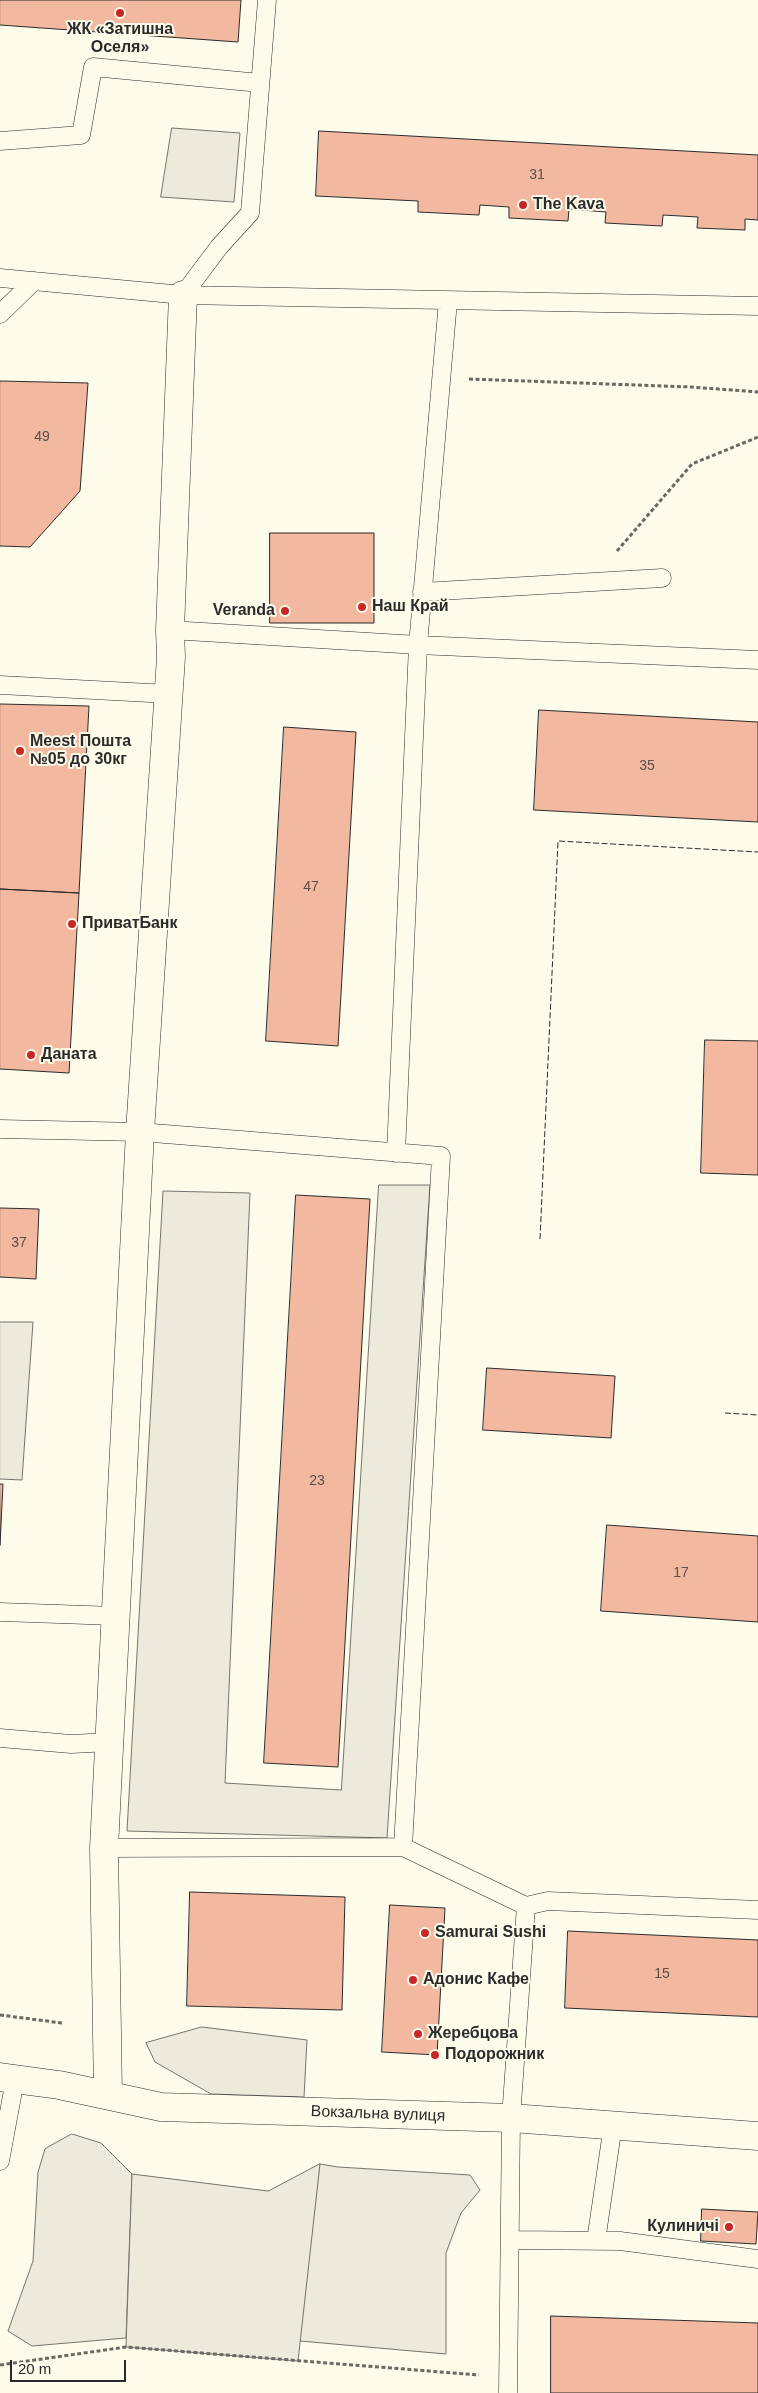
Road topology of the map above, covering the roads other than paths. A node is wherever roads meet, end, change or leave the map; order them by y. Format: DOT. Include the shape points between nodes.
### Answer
graph roads {
  1 [pos="267,0"];
  2 [pos="260,83"];
  3 [pos="0,141"];
  4 [pos="0,278"];
  5 [pos="34,281"];
  6 [pos="183,295"];
  7 [pos="448,301"];
  8 [pos="758,306"];
  9 [pos="0,314"];
  10 [pos="662,578"];
  11 [pos="422,592"];
  12 [pos="170,630"];
  13 [pos="418,645"];
  14 [pos="758,660"];
  15 [pos="0,685"];
  16 [pos="169,694"];
  17 [pos="0,1129"];
  18 [pos="140,1132"];
  19 [pos="396,1153"];
  20 [pos="0,1612"];
  21 [pos="116,1616"];
  22 [pos="0,1738"];
  23 [pos="110,1742"];
  24 [pos="403,1847"];
  25 [pos="104,1848"];
  26 [pos="526,1906"];
  27 [pos="758,1910"];
  28 [pos="8,2079"];
  29 [pos="108,2095"];
  30 [pos="511,2118"];
  31 [pos="613,2125"];
  32 [pos="758,2136"];
  33 [pos="0,2161"];
  34 [pos="510,2240"];
  35 [pos="596,2241"];
  36 [pos="758,2259"];
  37 [pos="508,2385"];
  1 -- 2 [label="lane"];
  2 -- 3 [label="lane" via="93,67 81,135"];
  2 -- 6 [label="lane" via="250,213"];
  4 -- 5 [label="lane"];
  5 -- 6 [label="lane"];
  5 -- 9 [label="lane"];
  6 -- 7 [label="lane"];
  6 -- 12 [label="street"];
  7 -- 8 [label="lane"];
  7 -- 11 [label="lane"];
  10 -- 11 [label="lane"];
  11 -- 13 [label="lane"];
  12 -- 13 [label="lane"];
  12 -- 16 [label="street"];
  13 -- 14 [label="lane"];
  13 -- 19 [label="lane"];
  15 -- 16 [label="lane"];
  16 -- 18 [label="street"];
  17 -- 18 [label="lane"];
  18 -- 19 [label="lane"];
  18 -- 21 [label="street"];
  19 -- 24 [label="lane" via="441,1156"];
  20 -- 21 [label="lane"];
  21 -- 23 [label="street"];
  22 -- 23 [label="lane" via="71,1744"];
  23 -- 25 [label="street"];
  24 -- 25 [label="lane"];
  24 -- 26 [label="lane"];
  25 -- 29 [label="street"];
  26 -- 27 [label="lane" via="548,1901"];
  26 -- 30 [label="lane"];
  28 -- 29 [label="street, Вокзальна вулиця"];
  28 -- 33 [label="lane"];
  29 -- 30 [label="street, Вокзальна вулиця" via="161,2107"];
  30 -- 31 [label="street, Вокзальна вулиця"];
  30 -- 34 [label="lane"];
  31 -- 32 [label="street, Вокзальна вулиця"];
  31 -- 35 [label="lane"];
  34 -- 35 [label="lane"];
  34 -- 37 [label="lane"];
  35 -- 36 [label="lane" via="620,2241"];
}
